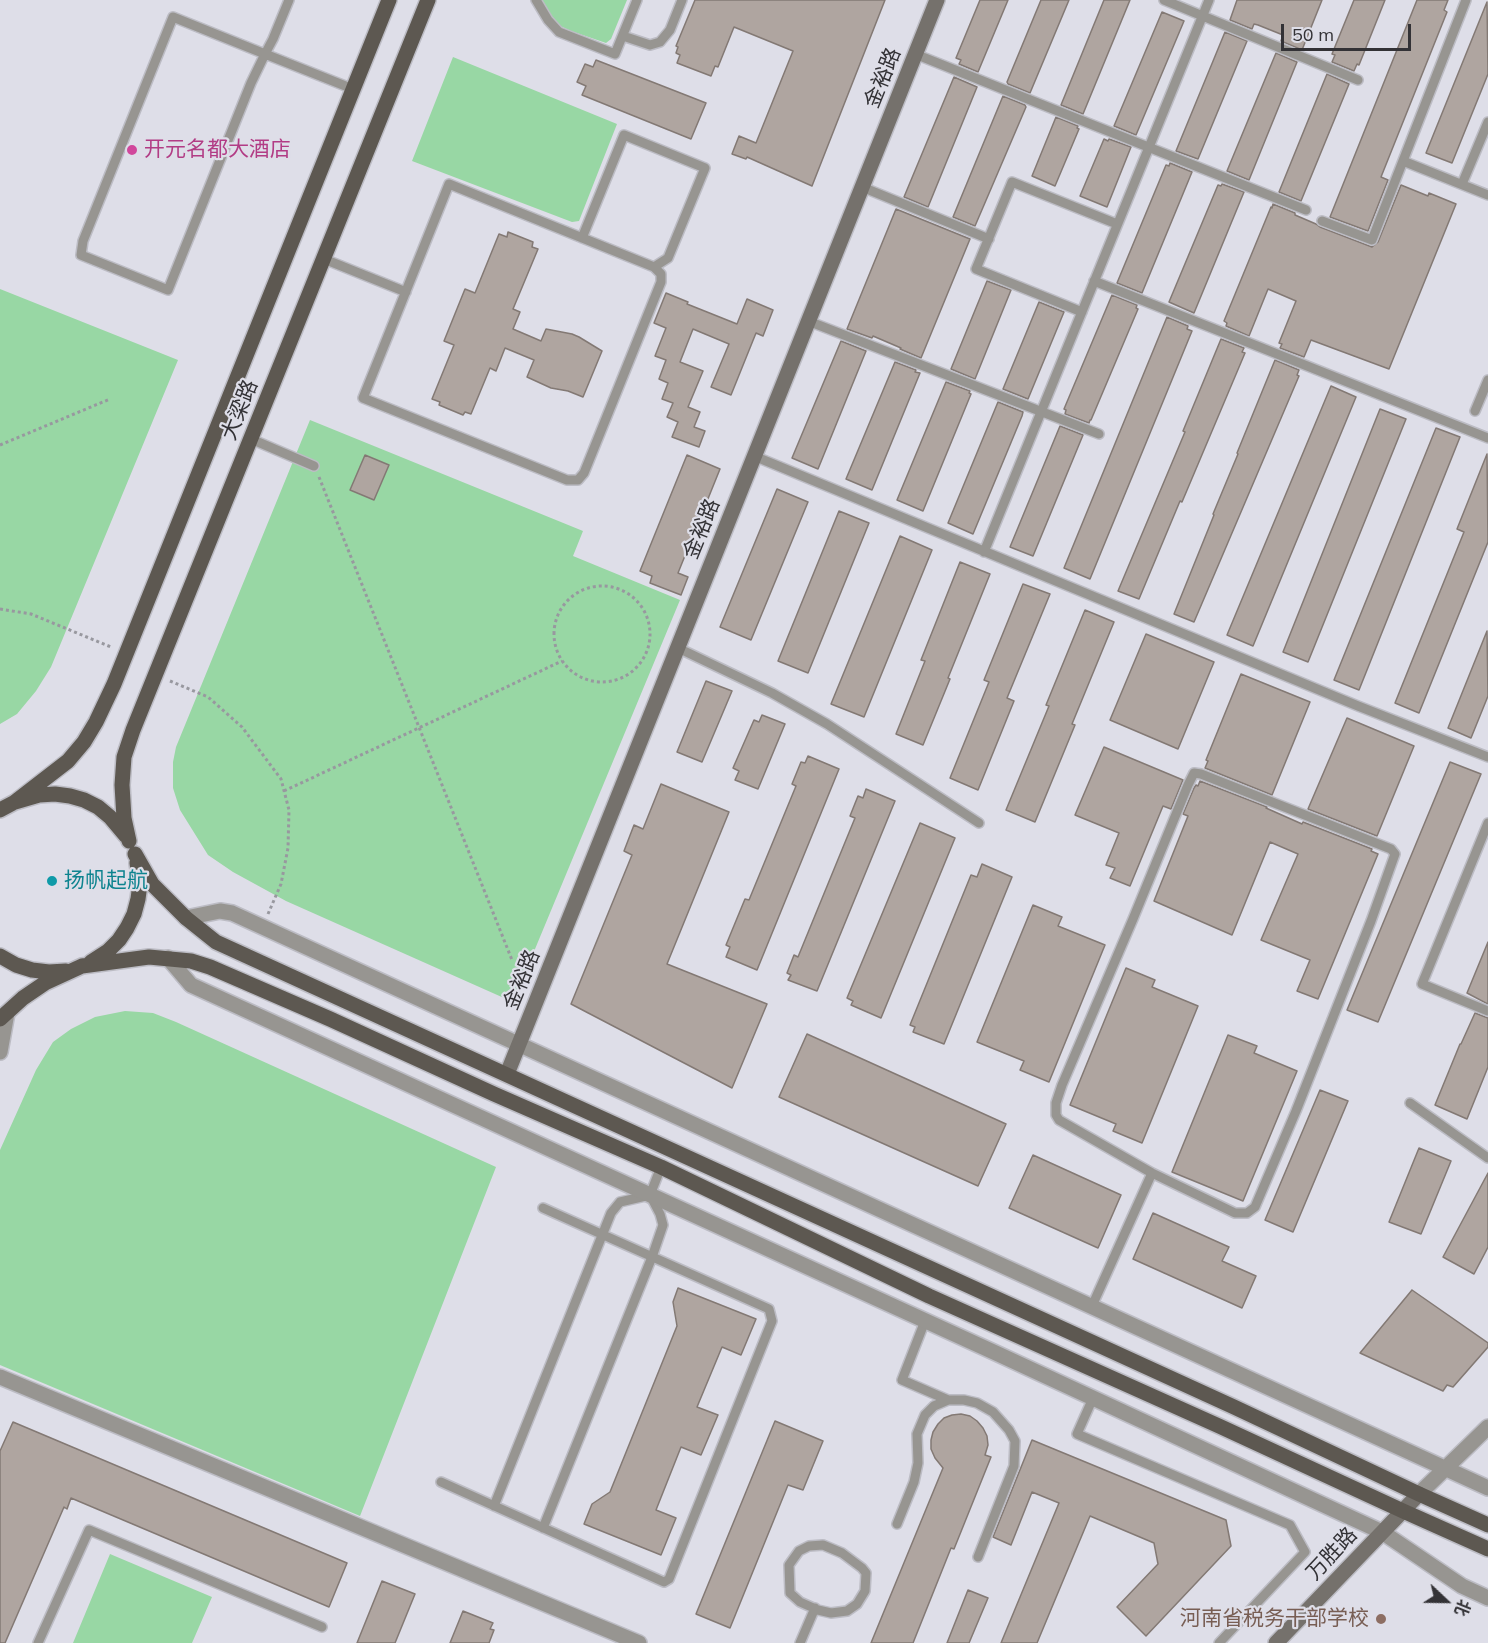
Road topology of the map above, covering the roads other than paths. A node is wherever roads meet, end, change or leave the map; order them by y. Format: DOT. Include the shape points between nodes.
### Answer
graph roads {
  1 [pos="289,0"];
  2 [pos="389,0"];
  3 [pos="428,0"];
  4 [pos="536,0"];
  5 [pos="637,0"];
  6 [pos="682,0"];
  7 [pos="937,0"];
  8 [pos="1164,0"];
  9 [pos="1209,0"];
  10 [pos="1466,0"];
  11 [pos="1202,16"];
  12 [pos="622,36"];
  13 [pos="265,54"];
  14 [pos="915,54"];
  15 [pos="1358,80"];
  16 [pos="353,89"];
  17 [pos="1488,122"];
  18 [pos="1149,147"];
  19 [pos="1403,161"];
  20 [pos="1462,184"];
  21 [pos="862,187"];
  22 [pos="1488,195"];
  23 [pos="1306,210"];
  24 [pos="1322,221"];
  25 [pos="1118,224"];
  26 [pos="582,238"];
  27 [pos="989,239"];
  28 [pos="324,259"];
  29 [pos="654,267"];
  30 [pos="1094,281"];
  31 [pos="406,292"];
  32 [pos="1082,312"];
  33 [pos="808,321"];
  34 [pos="1488,380"];
  35 [pos="1476,411"];
  36 [pos="1041,412"];
  37 [pos="1099,434"];
  38 [pos="1488,438"];
  39 [pos="251,440"];
  40 [pos="754,456"];
  41 [pos="314,466"];
  42 [pos="984,552"];
  43 [pos="678,648"];
  44 [pos="1488,757"];
  45 [pos="15,802"];
  46 [pos="0,810"];
  47 [pos="979,823"];
  48 [pos="1488,823"];
  49 [pos="132,847"];
  50 [pos="186,918"];
  51 [pos="0,956"];
  52 [pos="168,958"];
  53 [pos="82,966"];
  54 [pos="1488,1011"];
  55 [pos="4,1016"];
  56 [pos="519,1045"];
  57 [pos="0,1052"];
  58 [pos="507,1074"];
  59 [pos="1410,1103"];
  60 [pos="1488,1158"];
  61 [pos="661,1167"];
  62 [pos="1152,1173"];
  63 [pos="650,1195"];
  64 [pos="543,1208"];
  65 [pos="602,1234"];
  66 [pos="652,1257"];
  67 [pos="1092,1306"];
  68 [pos="925,1321"];
  69 [pos="0,1377"];
  70 [pos="1093,1398"];
  71 [pos="948,1400"];
  72 [pos="1488,1427"];
  73 [pos="1447,1468"];
  74 [pos="441,1482"];
  75 [pos="1488,1488"];
  76 [pos="1419,1494"];
  77 [pos="494,1506"];
  78 [pos="1402,1511"];
  79 [pos="897,1524"];
  80 [pos="1488,1525"];
  81 [pos="543,1528"];
  82 [pos="1382,1532"];
  83 [pos="1488,1549"];
  84 [pos="978,1557"];
  85 [pos="1488,1598"];
  86 [pos="814,1608"];
  87 [pos="322,1627"];
  88 [pos="38,1643"];
  89 [pos="639,1643"];
  90 [pos="800,1643"];
  91 [pos="1219,1643"];
  92 [pos="1276,1643"];
  1 -- 13 [label="lane"];
  2 -- 16 [label="main road, 大梁路"];
  3 -- 28 [label="main road, 大梁路"];
  4 -- 12 [label="lane" via="548,20 568,36 615,54"];
  5 -- 12 [label="lane"];
  6 -- 12 [label="lane" via="670,30 660,42 650,45"];
  7 -- 14 [label="street, 金裕路"];
  8 -- 11 [label="lane"];
  9 -- 11 [label="lane"];
  10 -- 19 [label="lane"];
  11 -- 15 [label="lane"];
  11 -- 18 [label="lane"];
  13 -- 13 [label="lane" via="173,17 83,241 81,255 168,290"];
  13 -- 16 [label="lane"];
  14 -- 18 [label="lane"];
  14 -- 21 [label="street, 金裕路"];
  16 -- 45 [label="main road, 大梁路" via="110,693 84,742 68,761"];
  17 -- 20 [label="lane"];
  18 -- 23 [label="lane"];
  18 -- 25 [label="lane"];
  19 -- 20 [label="lane"];
  19 -- 24 [label="lane" via="1372,240"];
  20 -- 22 [label="lane"];
  21 -- 27 [label="lane"];
  21 -- 33 [label="street, 金裕路"];
  25 -- 27 [label="lane" via="1012,182"];
  25 -- 30 [label="lane"];
  26 -- 29 [label="lane"];
  26 -- 29 [label="lane" via="624,135 705,168 668,258"];
  26 -- 31 [label="lane" via="449,184"];
  27 -- 32 [label="lane" via="976,269"];
  28 -- 31 [label="lane"];
  28 -- 39 [label="main road, 大梁路"];
  29 -- 31 [label="lane" via="661,274 661,282 578,480 567,480 363,398"];
  30 -- 32 [label="lane"];
  30 -- 38 [label="lane"];
  32 -- 36 [label="lane"];
  33 -- 36 [label="lane"];
  33 -- 40 [label="street, 金裕路"];
  34 -- 35 [label="lane"];
  36 -- 37 [label="lane"];
  36 -- 42 [label="lane"];
  39 -- 41 [label="lane"];
  39 -- 49 [label="main road, 大梁路" via="124,757 124,818"];
  40 -- 42 [label="lane"];
  40 -- 43 [label="street, 金裕路"];
  42 -- 44 [label="lane"];
  43 -- 47 [label="lane" via="827,724"];
  43 -- 56 [label="street, 金裕路"];
  45 -- 46 [label="main road"];
  45 -- 49 [label="main road" via="55,794 84,800 110,817"];
  48 -- 54 [label="lane" via="1422,984"];
  49 -- 50 [label="main road" via="152,884"];
  49 -- 53 [label="main road, 大梁路" via="140,884 131,921 108,951"];
  50 -- 56 [label="street" via="220,911 232,913"];
  50 -- 58 [label="main road" via="216,942"];
  51 -- 53 [label="main road" via="32,970 66,971"];
  52 -- 53 [label="main road"];
  52 -- 61 [label="main road" via="210,967"];
  52 -- 63 [label="street" via="191,985"];
  53 -- 55 [label="main road" via="45,983"];
  55 -- 57 [label="street"];
  56 -- 58 [label="street, 金裕路"];
  56 -- 67 [label="street"];
  58 -- 76 [label="main road"];
  59 -- 60 [label="lane"];
  61 -- 63 [label="lane"];
  61 -- 78 [label="main road" via="929,1296"];
  62 -- 62 [label="lane" via="1059,1120 1056,1103 1194,773 1391,849 1395,854 1371,921 1255,1207 1247,1213 1235,1213"];
  62 -- 67 [label="lane"];
  63 -- 65 [label="lane" via="620,1202"];
  63 -- 66 [label="lane" via="663,1225"];
  63 -- 68 [label="street"];
  64 -- 65 [label="lane"];
  65 -- 66 [label="lane"];
  65 -- 77 [label="lane"];
  66 -- 81 [label="lane"];
  66 -- 81 [label="lane" via="770,1309 772,1321 674,1568 669,1579 657,1580"];
  67 -- 73 [label="street"];
  68 -- 70 [label="street"];
  68 -- 71 [label="lane" via="902,1380"];
  69 -- 89 [label="street"];
  70 -- 82 [label="street"];
  70 -- 91 [label="lane" via="1077,1434 1290,1525 1305,1552"];
  71 -- 79 [label="lane" via="925,1415 917,1434 914,1482"];
  71 -- 84 [label="lane" via="977,1403 993,1412 1015,1441 1014,1466"];
  72 -- 73 [label="street"];
  73 -- 75 [label="street"];
  73 -- 76 [label="street"];
  74 -- 77 [label="lane"];
  76 -- 78 [label="street, 万胜路"];
  76 -- 80 [label="main road"];
  77 -- 81 [label="lane"];
  78 -- 82 [label="street, 万胜路"];
  78 -- 83 [label="main road"];
  82 -- 85 [label="street" via="1462,1586"];
  82 -- 92 [label="street, 万胜路"];
  86 -- 86 [label="lane" via="831,1613 847,1611 857,1605 865,1591 866,1573 862,1568 823,1545 799,1551 789,1565 790,1593"];
  86 -- 90 [label="lane"];
  87 -- 88 [label="lane" via="89,1530"];
}
